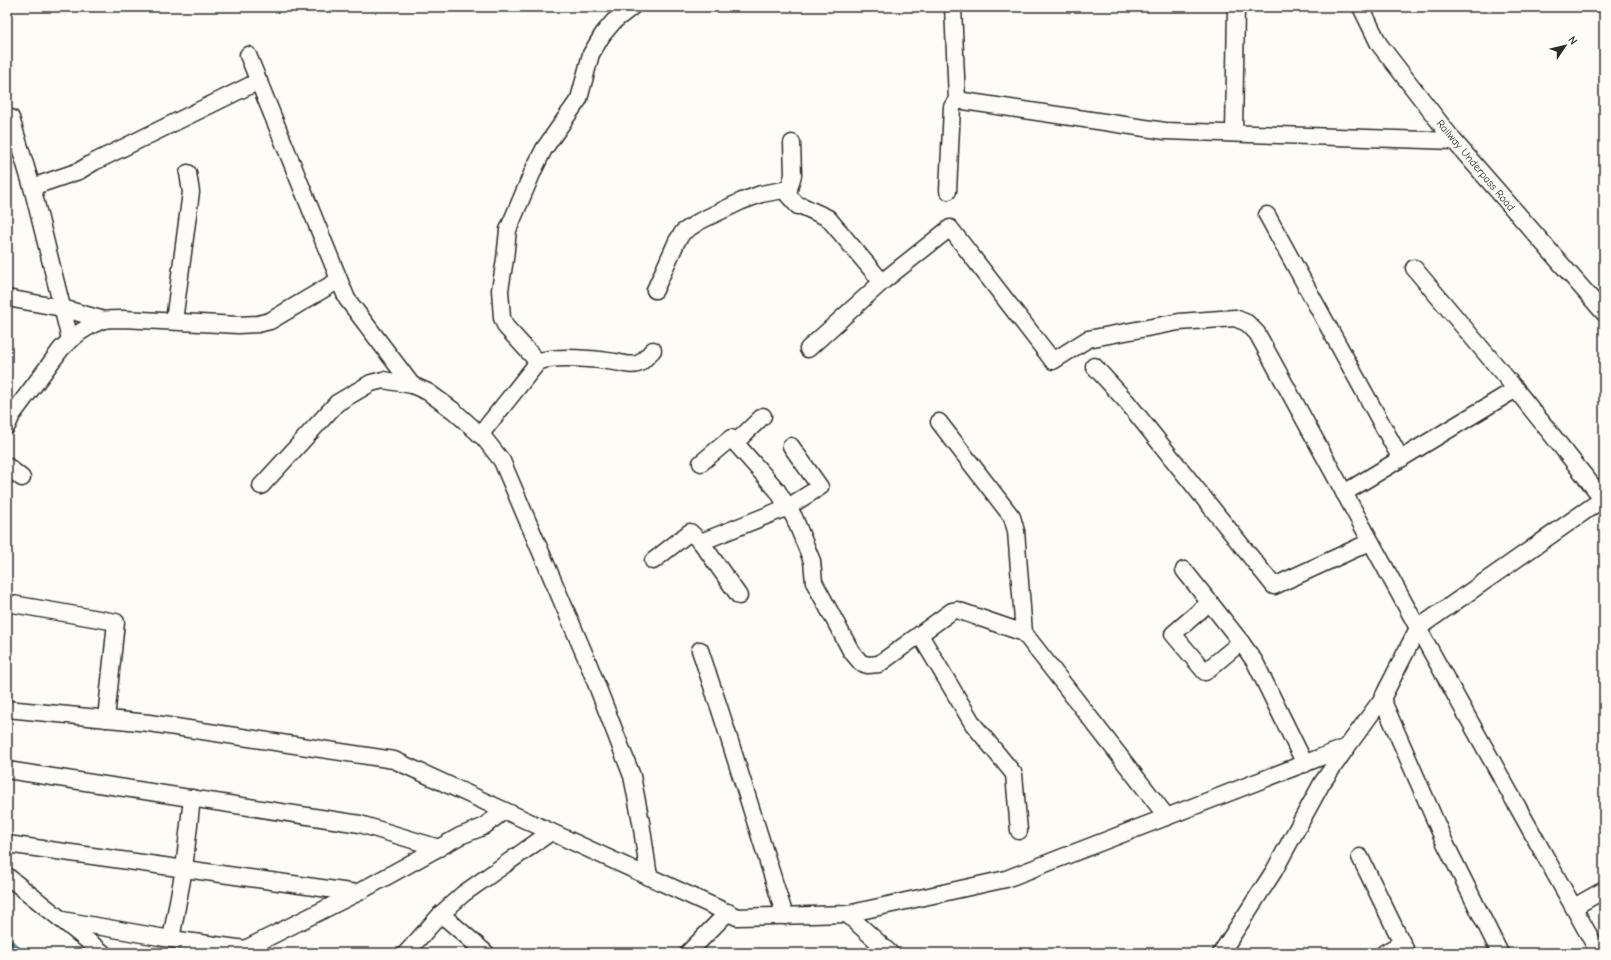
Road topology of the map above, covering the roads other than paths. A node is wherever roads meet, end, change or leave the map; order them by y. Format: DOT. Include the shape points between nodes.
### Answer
graph roads {
  1 [pos="632,7"];
  2 [pos="954,7"];
  3 [pos="1236,7"];
  4 [pos="1361,7"];
  5 [pos="248,55"];
  6 [pos="259,81"];
  7 [pos="957,100"];
  8 [pos="11,118"];
  9 [pos="1234,133"];
  10 [pos="1454,141"];
  11 [pos="792,143"];
  12 [pos="188,173"];
  13 [pos="32,188"];
  14 [pos="789,189"];
  15 [pos="948,191"];
  16 [pos="1267,215"];
  17 [pos="1414,268"];
  18 [pos="339,280"];
  19 [pos="882,282"];
  20 [pos="655,290"];
  21 [pos="7,298"];
  22 [pos="62,308"];
  23 [pos="1604,313"];
  24 [pos="104,320"];
  25 [pos="174,321"];
  26 [pos="70,339"];
  27 [pos="808,349"];
  28 [pos="653,350"];
  29 [pos="538,362"];
  30 [pos="1094,366"];
  31 [pos="412,385"];
  32 [pos="1516,390"];
  33 [pos="763,416"];
  34 [pos="939,422"];
  35 [pos="7,426"];
  36 [pos="480,435"];
  37 [pos="735,443"];
  38 [pos="791,446"];
  39 [pos="1401,459"];
  40 [pos="701,463"];
  41 [pos="7,466"];
  42 [pos="22,478"];
  43 [pos="261,486"];
  44 [pos="1344,493"];
  45 [pos="1603,498"];
  46 [pos="788,507"];
  47 [pos="701,542"];
  48 [pos="1370,542"];
  49 [pos="654,561"];
  50 [pos="1184,570"];
  51 [pos="739,596"];
  52 [pos="1210,602"];
  53 [pos="7,603"];
  54 [pos="1418,628"];
  55 [pos="1024,633"];
  56 [pos="920,635"];
  57 [pos="1241,642"];
  58 [pos="700,650"];
  59 [pos="1382,699"];
  60 [pos="7,709"];
  61 [pos="106,719"];
  62 [pos="1347,747"];
  63 [pos="1305,764"];
  64 [pos="7,770"];
  65 [pos="192,798"];
  66 [pos="504,811"];
  67 [pos="1167,817"];
  68 [pos="1019,831"];
  69 [pos="551,832"];
  70 [pos="7,844"];
  71 [pos="439,848"];
  72 [pos="1360,857"];
  73 [pos="184,869"];
  74 [pos="7,876"];
  75 [pos="649,877"];
  76 [pos="1604,890"];
  77 [pos="357,893"];
  78 [pos="1574,907"];
  79 [pos="728,912"];
  80 [pos="441,914"];
  81 [pos="847,914"];
  82 [pos="785,916"];
  83 [pos="62,920"];
  84 [pos="171,939"];
  85 [pos="1405,948"];
  86 [pos="241,951"];
  87 [pos="103,953"];
  88 [pos="406,953"];
  89 [pos="486,953"];
  90 [pos="688,953"];
  91 [pos="890,953"];
  92 [pos="1221,953"];
  93 [pos="1384,953"];
  94 [pos="1500,953"];
  95 [pos="1599,953"];
  1 -- 29 [label="street" via="614,21 591,54 579,99 544,149 508,230 500,290 502,318 506,327"];
  2 -- 7 [label="street"];
  3 -- 9 [label="street"];
  4 -- 10 [label="street, Railway Underpass Road" via="1379,44"];
  5 -- 6 [label="street"];
  6 -- 13 [label="street" via="79,171"];
  6 -- 18 [label="street"];
  7 -- 9 [label="street" via="1165,131"];
  7 -- 15 [label="street" via="952,107"];
  8 -- 13 [label="street"];
  9 -- 10 [label="street"];
  10 -- 23 [label="street, Railway Underpass Road"];
  11 -- 14 [label="street" via="793,175"];
  12 -- 25 [label="street" via="191,192"];
  13 -- 22 [label="street"];
  14 -- 19 [label="street" via="788,195 798,206 828,218"];
  14 -- 20 [label="street" via="761,194 742,201 683,232"];
  16 -- 39 [label="street"];
  17 -- 32 [label="street"];
  18 -- 25 [label="street" via="270,321 258,324"];
  18 -- 31 [label="street" via="347,299"];
  19 -- 27 [label="street"];
  19 -- 44 [label="street" via="950,228 1053,361 1088,339 1096,337 1179,322 1235,318 1247,323 1257,333"];
  21 -- 22 [label="street"];
  22 -- 24 [label="street"];
  22 -- 26 [label="street"];
  24 -- 25 [label="street" via="123,318"];
  24 -- 26 [label="street"];
  26 -- 35 [label="street" via="16,409"];
  28 -- 29 [label="street" via="640,363 633,365 560,358"];
  29 -- 36 [label="street"];
  30 -- 48 [label="street" via="1127,402 1274,586"];
  31 -- 36 [label="street" via="428,392 454,411"];
  31 -- 43 [label="street" via="383,380 371,383 337,403"];
  32 -- 39 [label="street"];
  32 -- 45 [label="street"];
  33 -- 37 [label="street"];
  34 -- 55 [label="street" via="1012,517 1016,531"];
  36 -- 75 [label="street" via="502,461 587,660 632,776"];
  37 -- 40 [label="street" via="731,438"];
  37 -- 46 [label="street" via="777,490"];
  38 -- 46 [label="street" via="820,487"];
  39 -- 44 [label="street"];
  41 -- 42 [label="street"];
  44 -- 48 [label="street"];
  45 -- 54 [label="street"];
  46 -- 47 [label="street"];
  46 -- 56 [label="street" via="812,561 814,582 851,651 861,663 868,666 880,664"];
  47 -- 49 [label="street" via="690,532"];
  47 -- 51 [label="street"];
  48 -- 54 [label="street"];
  50 -- 52 [label="street"];
  52 -- 57 [label="street"];
  52 -- 57 [label="street" via="1173,634 1205,672"];
  53 -- 61 [label="street" via="116,622"];
  54 -- 59 [label="street"];
  54 -- 78 [label="street"];
  55 -- 56 [label="street" via="957,610"];
  55 -- 67 [label="street"];
  56 -- 68 [label="street" via="973,724 1014,774"];
  57 -- 63 [label="street" via="1255,662"];
  58 -- 82 [label="street"];
  59 -- 62 [label="street"];
  59 -- 94 [label="street" via="1445,844"];
  60 -- 61 [label="street"];
  61 -- 66 [label="street" via="149,723 394,760"];
  62 -- 63 [label="street"];
  62 -- 92 [label="street" via="1322,783 1274,870"];
  63 -- 67 [label="street"];
  64 -- 65 [label="street"];
  65 -- 71 [label="street" via="360,824"];
  65 -- 73 [label="street"];
  66 -- 69 [label="street"];
  66 -- 71 [label="street" via="483,827"];
  67 -- 81 [label="street" via="1006,879"];
  69 -- 75 [label="street"];
  69 -- 80 [label="street" via="477,884"];
  70 -- 73 [label="street"];
  71 -- 77 [label="street"];
  72 -- 85 [label="street"];
  73 -- 77 [label="street"];
  73 -- 84 [label="street"];
  74 -- 83 [label="street"];
  75 -- 79 [label="street"];
  76 -- 78 [label="street"];
  77 -- 86 [label="street"];
  78 -- 95 [label="street"];
  79 -- 82 [label="street" via="738,917"];
  79 -- 90 [label="street"];
  80 -- 88 [label="street"];
  80 -- 89 [label="street"];
  81 -- 82 [label="street"];
  81 -- 91 [label="street"];
  83 -- 84 [label="street"];
  83 -- 87 [label="street"];
  84 -- 86 [label="street"];
  85 -- 93 [label="street"];
}
